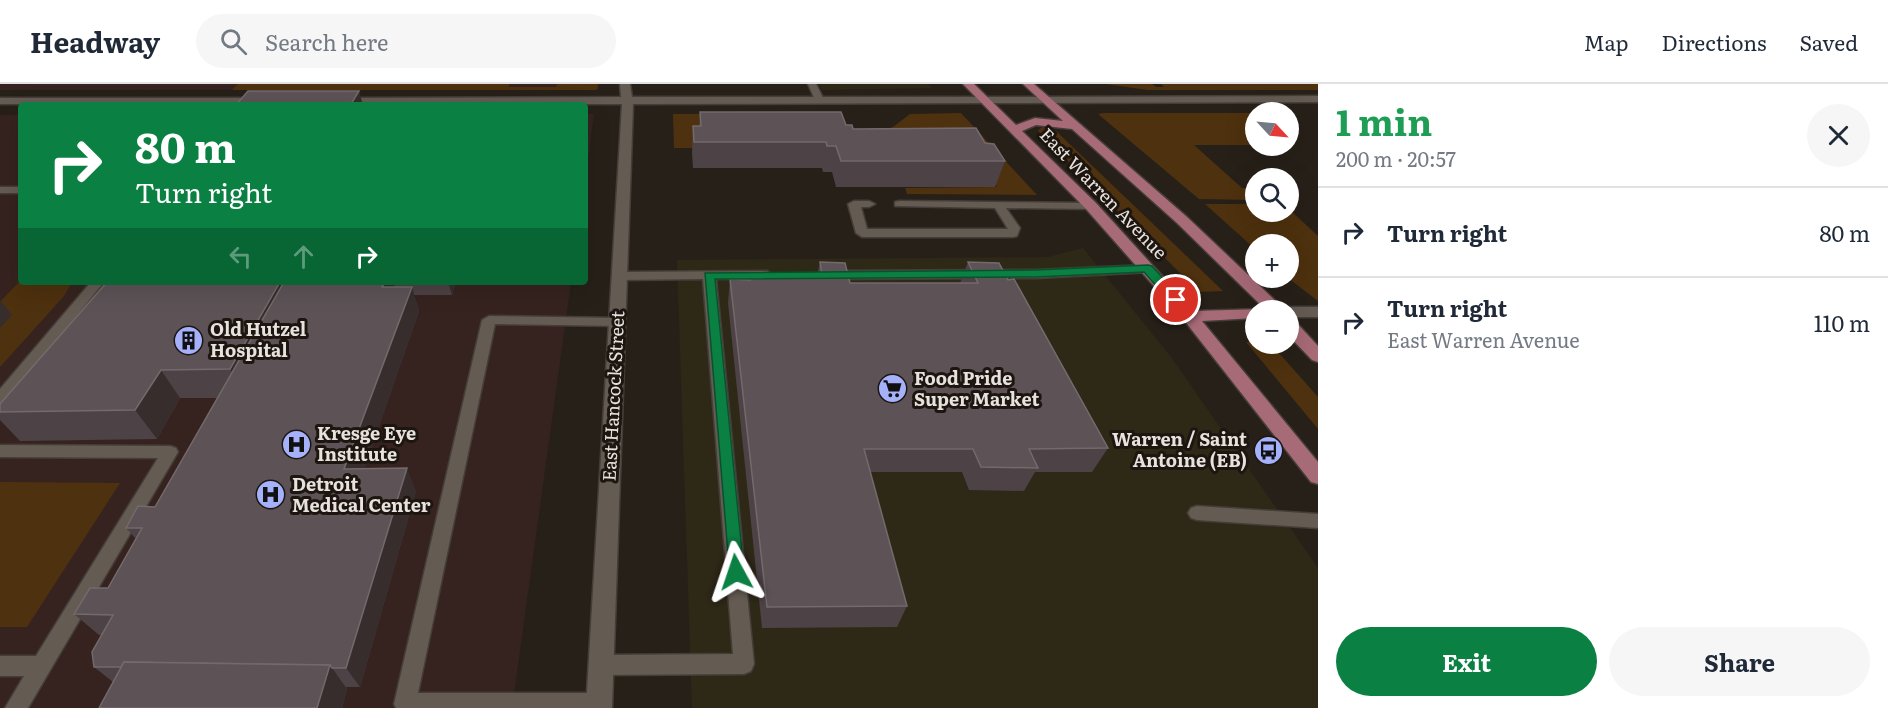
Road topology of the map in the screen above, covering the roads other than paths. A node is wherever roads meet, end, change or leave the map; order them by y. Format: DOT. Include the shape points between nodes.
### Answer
graph roads {
  1 [pos="812,84"];
  2 [pos="968,84"];
  3 [pos="1028,84"];
  4 [pos="626,92"];
  5 [pos="1318,99"];
  6 [pos="819,100"];
  7 [pos="984,100"];
  8 [pos="1046,100"];
  9 [pos="0,101"];
  10 [pos="272,101"];
  11 [pos="331,101"];
  12 [pos="1076,126"];
  13 [pos="1014,130"];
  14 [pos="0,190"];
  15 [pos="18,190"];
  16 [pos="869,204"];
  17 [pos="899,204"];
  18 [pos="998,205"];
  19 [pos="1091,206"];
  20 [pos="1148,269"];
  21 [pos="779,275"];
  22 [pos="814,275"];
  23 [pos="620,276"];
  24 [pos="709,276"];
  25 [pos="95,285"];
  26 [pos="1265,300"];
  27 [pos="1299,312"];
  28 [pos="1318,312"];
  29 [pos="1245,314"];
  30 [pos="1190,316"];
  31 [pos="618,322"];
  32 [pos="1299,336"];
  33 [pos="1318,356"];
  34 [pos="0,399"];
  35 [pos="0,451"];
  36 [pos="1318,476"];
  37 [pos="1197,513"];
  38 [pos="1318,521"];
  39 [pos="601,665"];
  40 [pos="0,666"];
  41 [pos="42,666"];
  42 [pos="599,706"];
  43 [pos="16,708"];
  1 -- 6 [label="lane"];
  2 -- 7 [label="main road, East Warren Avenue"];
  3 -- 8 [label="main road, East Warren Avenue"];
  4 -- 6 [label="street"];
  4 -- 11 [label="street"];
  4 -- 23 [label="street, East Hancock Street"];
  5 -- 8 [label="street"];
  6 -- 7 [label="street"];
  7 -- 8 [label="street"];
  7 -- 13 [label="main road, East Warren Avenue"];
  8 -- 12 [label="main road, East Warren Avenue"];
  9 -- 10 [label="street"];
  12 -- 13 [label="main road" via="1035,121"];
  12 -- 26 [label="main road, East Warren Avenue"];
  13 -- 19 [label="main road, East Warren Avenue"];
  14 -- 15 [label="lane"];
  16 -- 18 [label="lane" via="854,204 862,233 1013,233 1014,228"];
  17 -- 18 [label="lane"];
  18 -- 19 [label="lane"];
  19 -- 20 [label="main road, East Warren Avenue"];
  20 -- 22 [label="lane"];
  20 -- 30 [label="main road, East Warren Avenue"];
  21 -- 24 [label="lane"];
  23 -- 24 [label="lane"];
  23 -- 31 [label="street, East Hancock Street"];
  24 -- 39 [label="lane" via="744,664"];
  25 -- 34 [label="lane"];
  27 -- 28 [label="street"];
  29 -- 30 [label="main road"];
  30 -- 36 [label="main road, East Warren Avenue"];
  31 -- 39 [label="street, East Hancock Street"];
  31 -- 42 [label="lane" via="489,320 405,704"];
  32 -- 33 [label="main road"];
  35 -- 41 [label="lane" via="170,452"];
  37 -- 38 [label="lane"];
  39 -- 42 [label="street, East Hancock Street"];
  40 -- 41 [label="lane"];
  41 -- 43 [label="lane"];
}
